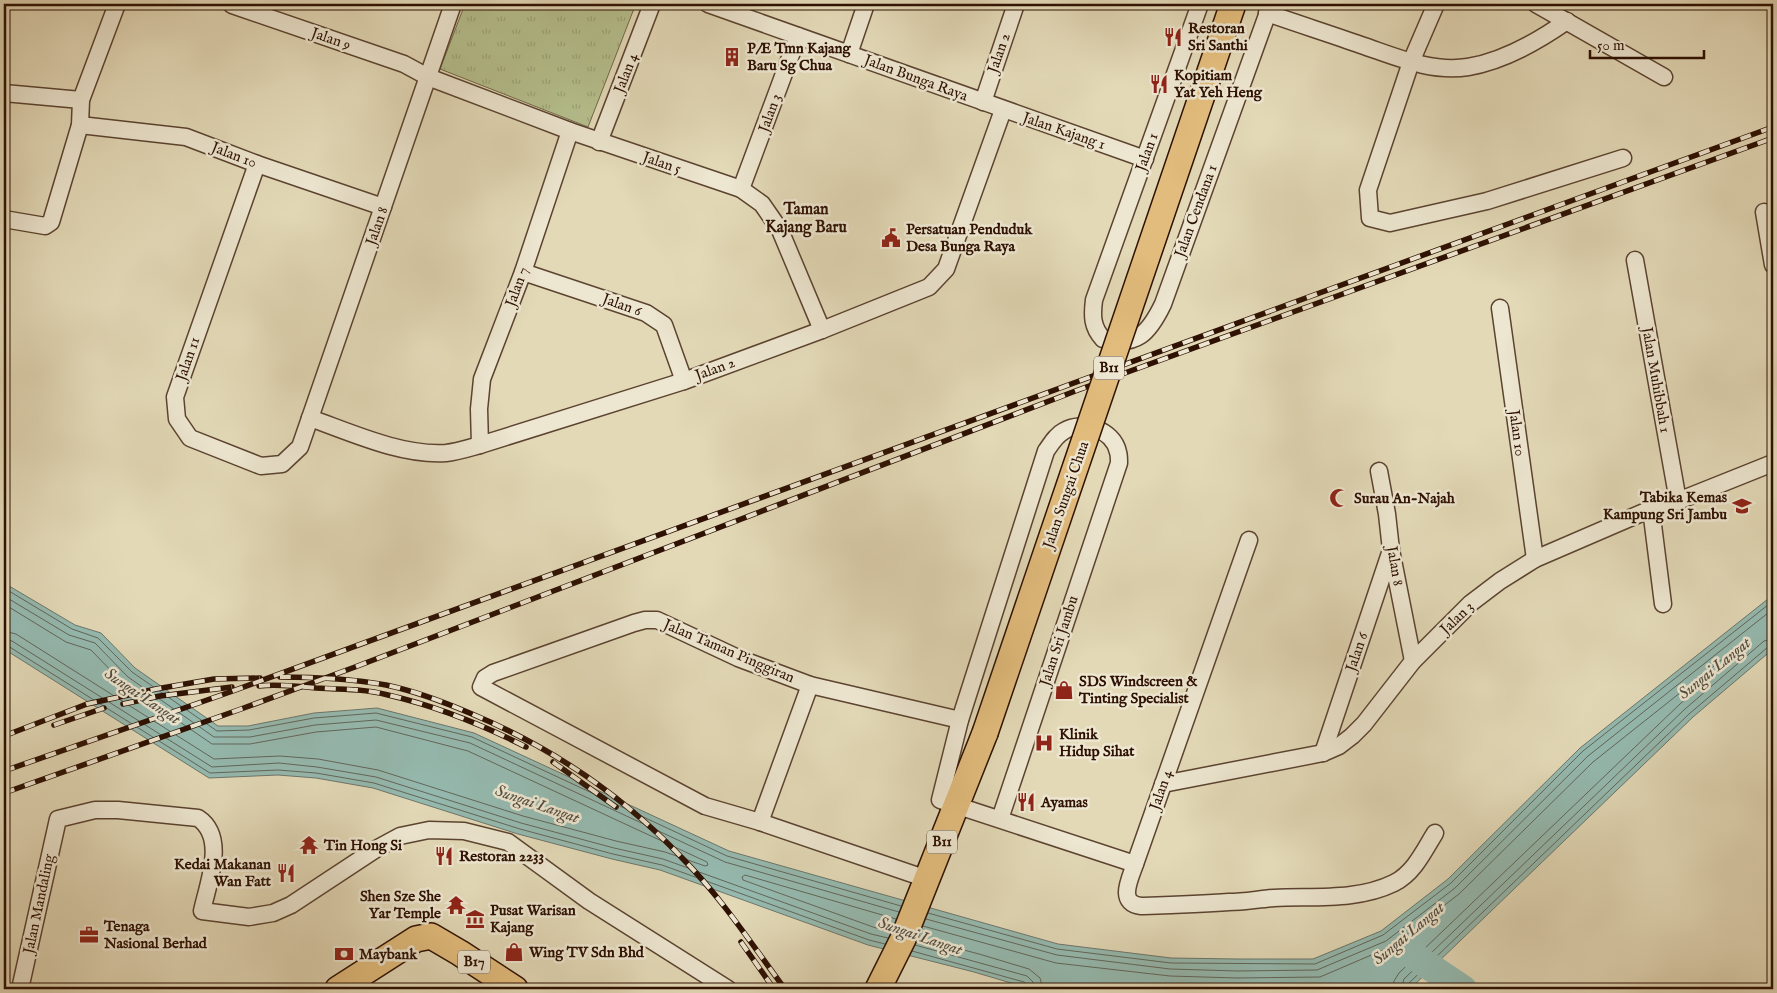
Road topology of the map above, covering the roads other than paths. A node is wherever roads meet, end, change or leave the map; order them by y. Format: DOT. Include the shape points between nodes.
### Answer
graph roads {
  1 [pos="117,4"];
  2 [pos="232,4"];
  3 [pos="453,4"];
  4 [pos="652,4"];
  5 [pos="709,4"];
  6 [pos="866,4"];
  7 [pos="1016,4"];
  8 [pos="1200,4"];
  9 [pos="1233,4"];
  10 [pos="1436,4"];
  11 [pos="1536,4"];
  12 [pos="1269,9"];
  13 [pos="1567,21"];
  14 [pos="798,36"];
  15 [pos="849,54"];
  16 [pos="1412,62"];
  17 [pos="428,77"];
  18 [pos="1664,77"];
  19 [pos="4,93"];
  20 [pos="80,100"];
  21 [pos="983,102"];
  22 [pos="1003,110"];
  23 [pos="80,125"];
  24 [pos="570,131"];
  25 [pos="599,142"];
  26 [pos="1623,158"];
  27 [pos="1145,160"];
  28 [pos="257,164"];
  29 [pos="741,190"];
  30 [pos="383,207"];
  31 [pos="1764,212"];
  32 [pos="4,219"];
  33 [pos="1635,260"];
  34 [pos="1773,265"];
  35 [pos="523,272"];
  36 [pos="1094,300"];
  37 [pos="1500,308"];
  38 [pos="822,330"];
  39 [pos="684,381"];
  40 [pos="310,418"];
  41 [pos="480,445"];
  42 [pos="300,448"];
  43 [pos="1773,463"];
  44 [pos="1380,471"];
  45 [pos="1678,501"];
  46 [pos="1651,509"];
  47 [pos="1249,540"];
  48 [pos="1391,550"];
  49 [pos="1534,558"];
  50 [pos="1663,604"];
  51 [pos="1413,661"];
  52 [pos="810,685"];
  53 [pos="960,720"];
  54 [pos="1323,753"];
  55 [pos="1163,784"];
  56 [pos="957,805"];
  57 [pos="1000,819"];
  58 [pos="760,822"];
  59 [pos="1435,833"];
  60 [pos="1135,864"];
  61 [pos="924,887"];
  62 [pos="880,985"];
  63 [pos="20,989"];
  64 [pos="338,989"];
  65 [pos="515,989"];
  66 [pos="728,989"];
  1 -- 20 [label="street"];
  2 -- 17 [label="street, Jalan 9" via="404,64"];
  3 -- 17 [label="street, Jalan 8"];
  4 -- 25 [label="street, Jalan 4"];
  5 -- 14 [label="street, Jalan Bunga Raya"];
  6 -- 15 [label="street"];
  7 -- 21 [label="street, Jalan 2"];
  8 -- 27 [label="street, Jalan 1"];
  9 -- 56 [label="main road, Jalan Sungai Chua / B11, bridge" via="985,733"];
  10 -- 16 [label="street"];
  11 -- 13 [label="street"];
  12 -- 16 [label="street"];
  12 -- 36 [label="street, Jalan Cendana 1" via="1157,317 1139,337 1121,342 1103,340 1092,321"];
  13 -- 16 [label="street" via="1544,37 1493,61 1448,68"];
  13 -- 18 [label="street"];
  14 -- 15 [label="street, Jalan Bunga Raya"];
  14 -- 29 [label="street, Jalan 3"];
  15 -- 21 [label="street, Jalan Bunga Raya"];
  16 -- 26 [label="street" via="1368,190 1370,218 1390,223 1487,201"];
  17 -- 24 [label="street, Jalan 5"];
  17 -- 30 [label="street, Jalan 8"];
  19 -- 20 [label="street"];
  20 -- 23 [label="street"];
  21 -- 22 [label="street, Jalan Kajang 1"];
  22 -- 27 [label="street, Jalan Kajang 1"];
  22 -- 38 [label="street, Jalan 2" via="946,269 929,287"];
  23 -- 28 [label="street, Jalan 10" via="186,137"];
  23 -- 32 [label="street" via="51,222 45,226"];
  24 -- 25 [label="street, Jalan 5"];
  24 -- 35 [label="street, Jalan 7"];
  25 -- 29 [label="street, Jalan 5"];
  27 -- 36 [label="street, Jalan 1"];
  28 -- 30 [label="street, Jalan 10"];
  28 -- 42 [label="street, Jalan 11" via="176,397 177,419 190,438 260,466 282,464"];
  29 -- 38 [label="street, Jalan 5" via="762,204 780,230"];
  30 -- 40 [label="street, Jalan 8"];
  31 -- 34 [label="street"];
  33 -- 45 [label="street, Jalan Muhibbah 1"];
  35 -- 39 [label="street, Jalan 6" via="646,313 664,325"];
  35 -- 41 [label="street, Jalan 7" via="482,379"];
  37 -- 49 [label="street, Jalan 10"];
  38 -- 39 [label="street, Jalan 2"];
  39 -- 41 [label="street, Jalan 2"];
  40 -- 41 [label="street, Jalan 2" via="376,441 421,452 447,453"];
  40 -- 42 [label="street, Jalan 8"];
  43 -- 45 [label="street, Jalan 3"];
  44 -- 48 [label="street, Jalan 8"];
  45 -- 46 [label="street, Jalan 3"];
  46 -- 49 [label="street, Jalan 3"];
  46 -- 50 [label="street"];
  47 -- 55 [label="street, Jalan 4"];
  48 -- 51 [label="street, Jalan 8"];
  48 -- 54 [label="street, Jalan 6"];
  49 -- 51 [label="street, Jalan 3" via="1472,603"];
  51 -- 54 [label="street, Jalan 3" via="1364,724 1339,746"];
  52 -- 53 [label="street, Jalan Taman Pinggiran"];
  52 -- 58 [label="street"];
  52 -- 58 [label="street, Jalan Taman Pinggiran" via="738,658 657,620 645,620 493,672 481,687 705,806"];
  53 -- 56 [label="street" via="940,800"];
  53 -- 57 [label="street, Jalan Sri Jambu" via="1046,451 1062,431 1074,426 1090,426 1112,440 1118,450 1119,463"];
  54 -- 55 [label="street, Jalan 3"];
  55 -- 60 [label="street, Jalan 4"];
  56 -- 57 [label="street"];
  56 -- 61 [label="main road, Jalan Sungai Chua / B11"];
  57 -- 60 [label="street"];
  58 -- 61 [label="street"];
  59 -- 60 [label="street, Jalan 4" via="1407,874 1396,882 1353,896 1134,905 1126,892"];
  61 -- 62 [label="main road, Jalan Sungai Chua / B11"];
  63 -- 66 [label="street, Jalan Mandaling" via="58,819 96,810 118,810 198,818 209,828 214,851 202,911 249,917 273,913 291,904 400,836 429,830 464,831 508,842 589,901"];
  64 -- 65 [label="main road, B17" via="416,939 431,936"];
}
